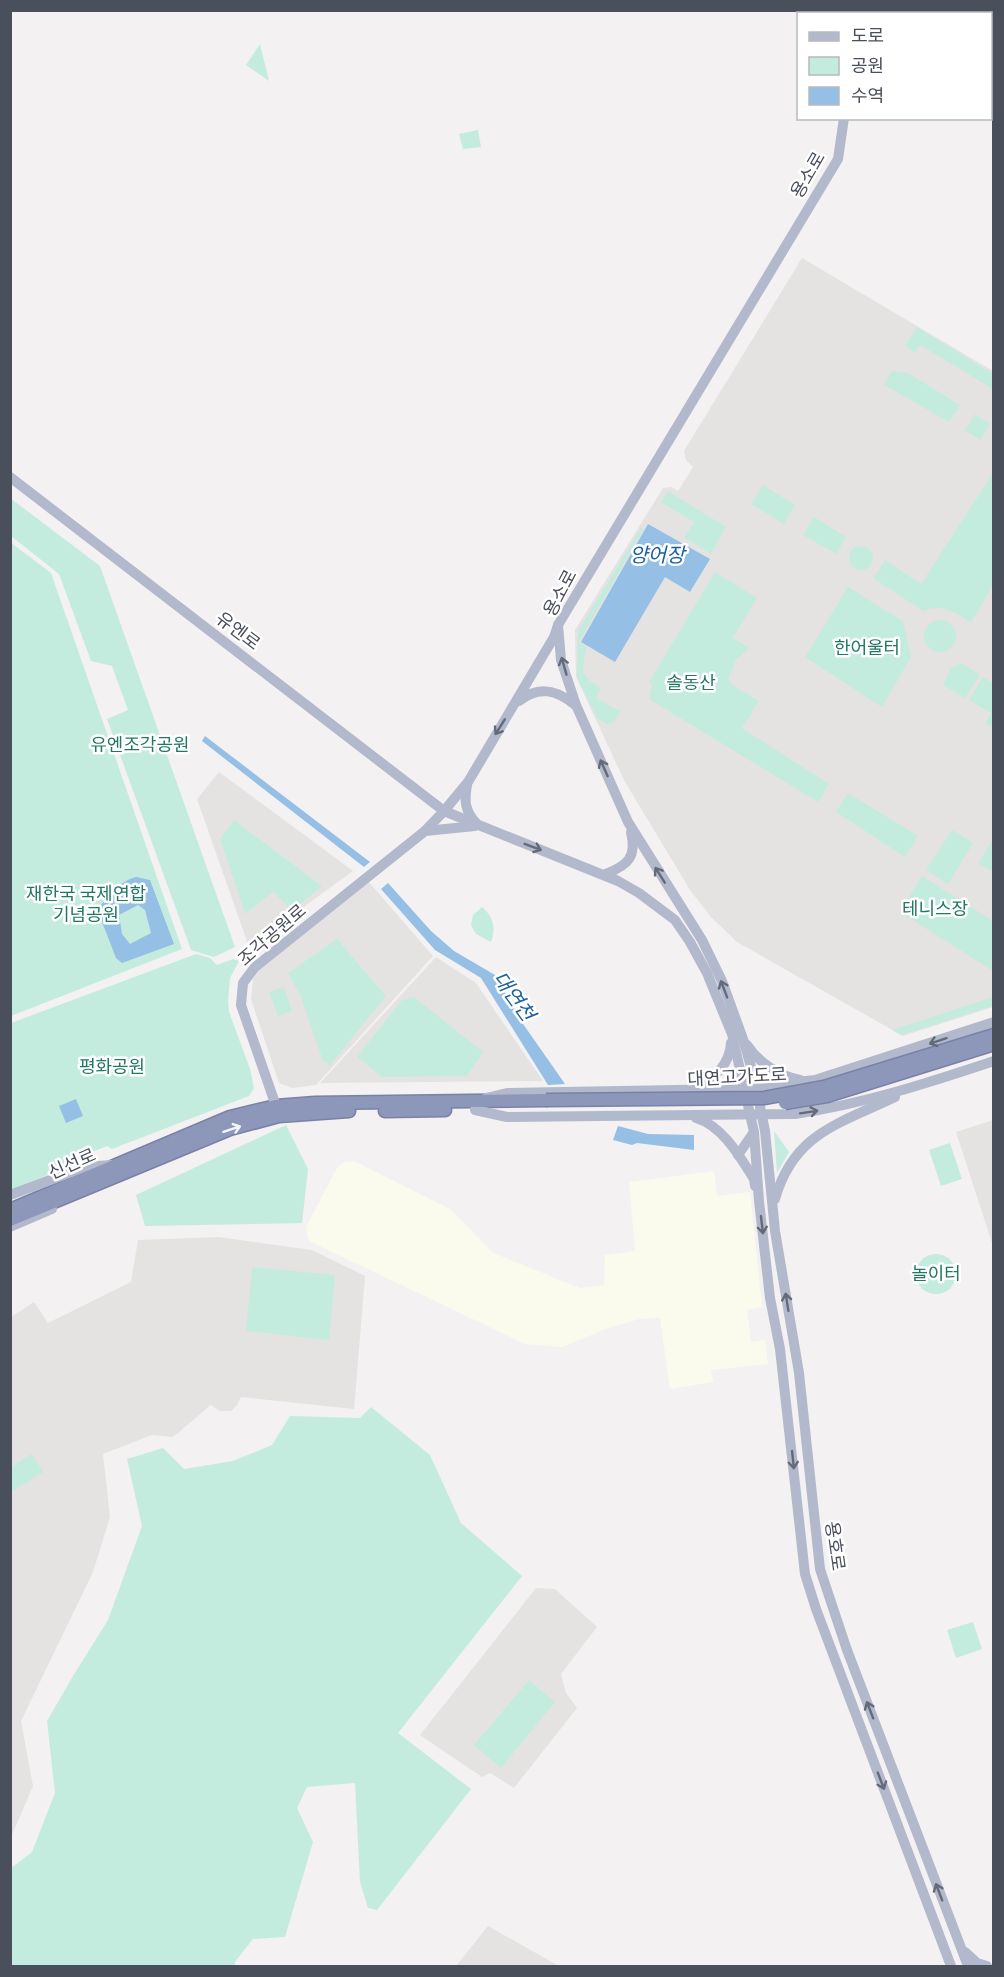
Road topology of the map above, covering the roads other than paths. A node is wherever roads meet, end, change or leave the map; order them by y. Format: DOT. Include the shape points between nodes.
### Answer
graph roads {
  1 [pos="844,120"];
  2 [pos="10,477"];
  3 [pos="558,625"];
  4 [pos="514,705"];
  5 [pos="576,705"];
  6 [pos="468,782"];
  7 [pos="444,811"];
  8 [pos="628,822"];
  9 [pos="478,826"];
  10 [pos="425,831"];
  11 [pos="606,874"];
  12 [pos="993,1022"];
  13 [pos="732,1034"];
  14 [pos="993,1035"];
  15 [pos="743,1039"];
  16 [pos="993,1044"];
  17 [pos="993,1062"];
  18 [pos="816,1080"];
  19 [pos="751,1088"];
  20 [pos="914,1088"];
  21 [pos="691,1090"];
  22 [pos="547,1104"];
  23 [pos="276,1106"];
  24 [pos="475,1106"];
  25 [pos="756,1112"];
  26 [pos="690,1116"];
  27 [pos="754,1132"];
  28 [pos="738,1155"];
  29 [pos="116,1169"];
  30 [pos="10,1195"];
  31 [pos="759,1201"];
  32 [pos="773,1205"];
  33 [pos="10,1210"];
  34 [pos="10,1220"];
  35 [pos="10,1227"];
  36 [pos="780,1349"];
  37 [pos="799,1373"];
  38 [pos="787,1407"];
  39 [pos="805,1427"];
  40 [pos="929,1908"];
  41 [pos="956,1935"];
  42 [pos="961,1948"];
  43 [pos="951,1966"];
  44 [pos="968,1966"];
  45 [pos="987,1966"];
  1 -- 3 [label="main road, 용소로" via="838,159"];
  2 -- 7 [label="main road, 유엔로"];
  3 -- 4 [label="main road"];
  5 -- 3 [label="main road, 용소로, one-way" via="561,660"];
  4 -- 5 [label="main road" via="538,691 564,695"];
  4 -- 6 [label="main road, one-way"];
  8 -- 5 [label="main road, 용소로, one-way"];
  6 -- 7 [label="main road, 조각공원로"];
  6 -- 9 [label="main road" via="465,806"];
  7 -- 9 [label="main road, 유엔로"];
  7 -- 10 [label="main road, 조각공원로"];
  8 -- 11 [label="main road" via="632,855 622,867"];
  15 -- 8 [label="main road, 용소로, one-way" via="702,940"];
  9 -- 10 [label="main road"];
  9 -- 11 [label="main road, one-way"];
  10 -- 23 [label="main road, 조각공원로" via="255,967 243,983 241,1005"];
  11 -- 13 [label="main road, 용소로" via="675,920 707,973"];
  12 -- 18 [label="main road, one-way"];
  13 -- 19 [label="main road, 용소로"];
  13 -- 21 [label="main road" via="731,1054 724,1065 705,1084"];
  14 -- 22 [label="highway, 대연고가도로, bridge" via="824,1088 764,1098"];
  15 -- 18 [label="main road" via="774,1070 798,1079"];
  15 -- 19 [label="main road, 용소로"];
  16 -- 22 [label="highway, 대연고가도로, bridge" via="827,1096 765,1106"];
  17 -- 20 [label="main road"];
  18 -- 19 [label="main road"];
  19 -- 21 [label="main road"];
  19 -- 25 [label="main road, 용소로"];
  25 -- 20 [label="main road, one-way" via="795,1114 828,1109"];
  20 -- 32 [label="main road" via="808,1142 788,1165"];
  21 -- 24 [label="main road" via="507,1093"];
  22 -- 24 [label="highway, 대연고가도로"];
  23 -- 24 [label="highway"];
  23 -- 29 [label="highway" via="230,1117"];
  24 -- 26 [label="main road" via="507,1118"];
  29 -- 24 [label="highway, one-way" via="279,1116"];
  25 -- 26 [label="main road"];
  25 -- 27 [label="main road, 용호로"];
  25 -- 32 [label="main road, 용호로"];
  26 -- 28 [label="main road" via="709,1124"];
  27 -- 28 [label="main road"];
  27 -- 31 [label="main road, 용호로"];
  28 -- 31 [label="main road" via="754,1179"];
  29 -- 30 [label="main road, 신선로" via="85,1167"];
  29 -- 33 [label="highway, 신선로"];
  29 -- 34 [label="highway"];
  29 -- 35 [label="main road" via="95,1191"];
  31 -- 36 [label="main road, 용호로, one-way"];
  37 -- 32 [label="main road, 용호로, one-way"];
  36 -- 37 [label="main road" via="783,1341 787,1341"];
  36 -- 38 [label="main road, 용호로"];
  37 -- 39 [label="main road, 용호로"];
  38 -- 39 [label="main road" via="796,1433 802,1433"];
  38 -- 40 [label="main road, 용호로, one-way" via="805,1574"];
  41 -- 39 [label="main road, 용호로, one-way" via="820,1569"];
  40 -- 41 [label="main road" via="950,1937"];
  40 -- 43 [label="main road, 용호로"];
  41 -- 42 [label="main road, 용호로"];
  42 -- 44 [label="main road, 용호로"];
  42 -- 45 [label="main road" via="977,1963"];
}
